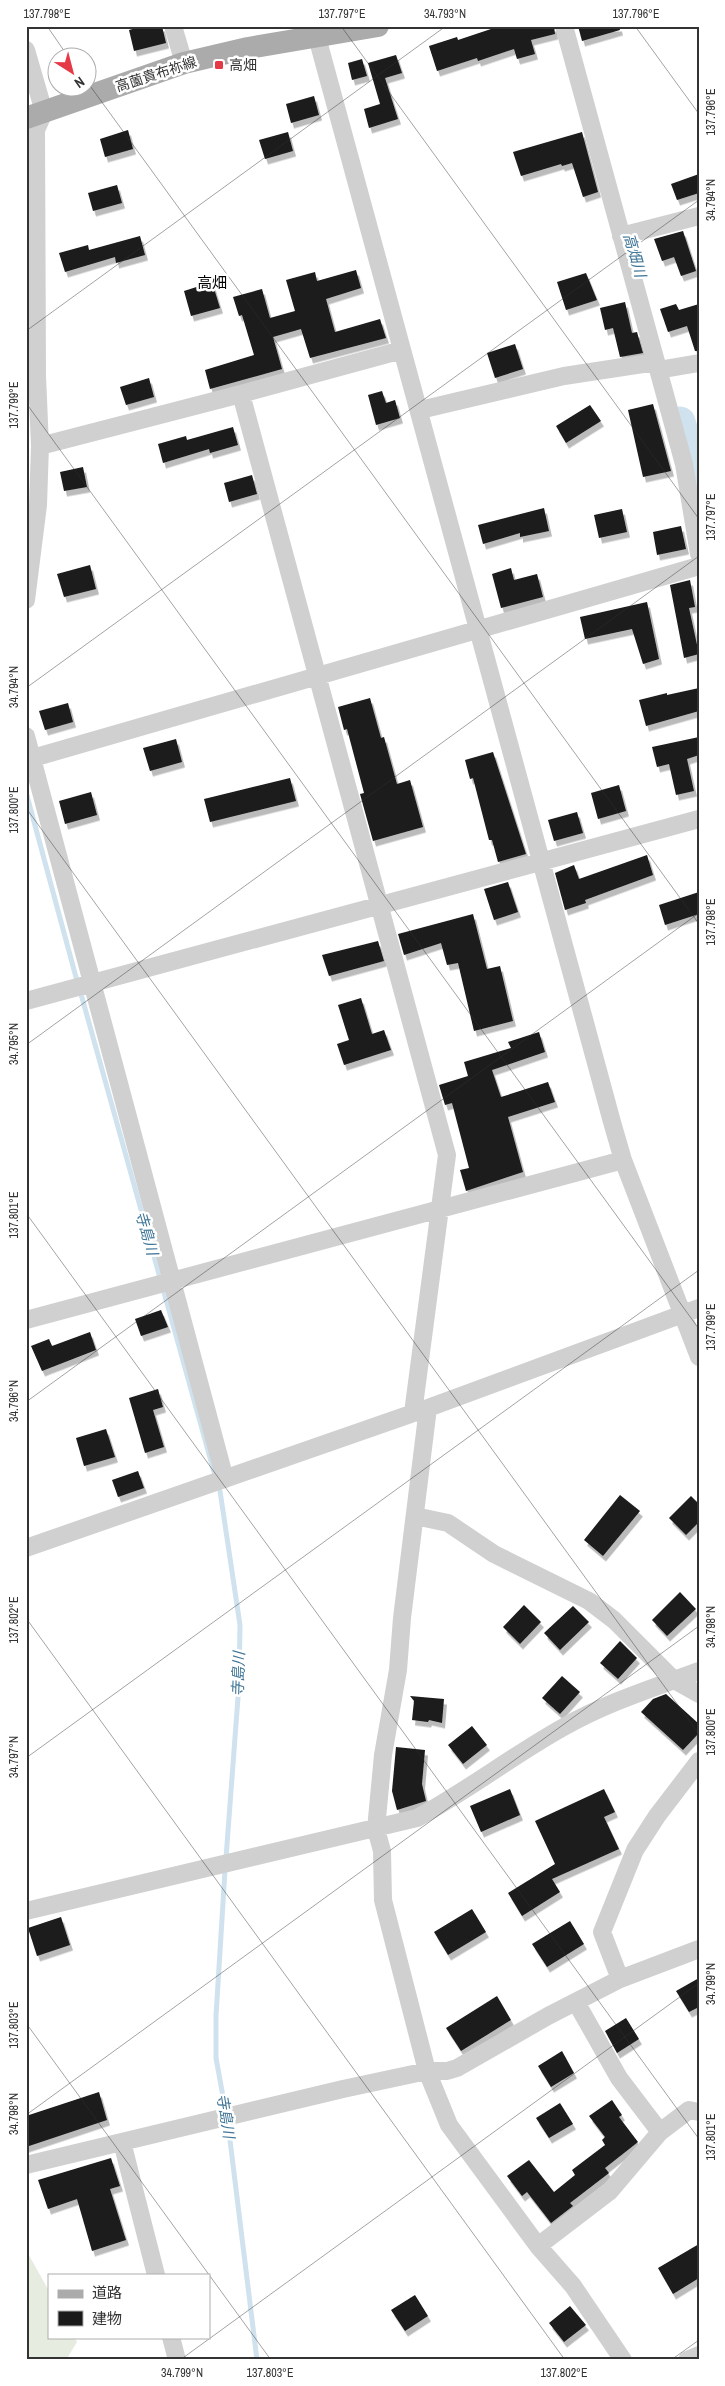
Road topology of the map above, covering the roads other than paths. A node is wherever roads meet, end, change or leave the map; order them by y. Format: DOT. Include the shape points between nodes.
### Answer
graph roads {
  1 [pos="173,26"];
  2 [pos="378,26"];
  3 [pos="564,26"];
  4 [pos="316,31"];
  5 [pos="26,50"];
  6 [pos="184,63"];
  7 [pos="35,115"];
  8 [pos="699,216"];
  9 [pos="627,234"];
  10 [pos="402,350"];
  11 [pos="699,363"];
  12 [pos="661,368"];
  13 [pos="32,378"];
  14 [pos="241,394"];
  15 [pos="420,410"];
  16 [pos="40,446"];
  17 [pos="699,554"];
  18 [pos="699,566"];
  19 [pos="26,600"];
  20 [pos="478,630"];
  21 [pos="316,677"];
  22 [pos="26,736"];
  23 [pos="29,759"];
  24 [pos="699,819"];
  25 [pos="541,863"];
  26 [pos="378,906"];
  27 [pos="92,984"];
  28 [pos="26,1001"];
  29 [pos="623,1160"];
  30 [pos="440,1208"];
  31 [pos="165,1282"];
  32 [pos="690,1311"];
  33 [pos="26,1320"];
  34 [pos="699,1357"];
  35 [pos="421,1410"];
  36 [pos="224,1479"];
  37 [pos="415,1516"];
  38 [pos="26,1548"];
  39 [pos="699,1671"];
  40 [pos="674,1680"];
  41 [pos="699,1694"];
  42 [pos="699,1761"];
  43 [pos="376,1829"];
  44 [pos="26,1911"];
  45 [pos="699,1949"];
  46 [pos="620,1979"];
  47 [pos="576,2002"];
  48 [pos="427,2070"];
  49 [pos="699,2112"];
  50 [pos="660,2132"];
  51 [pos="122,2142"];
  52 [pos="26,2165"];
  53 [pos="538,2246"];
  54 [pos="156,2274"];
  55 [pos="171,2338"];
  56 [pos="699,2355"];
  57 [pos="177,2360"];
  58 [pos="623,2360"];
  59 [pos="687,2360"];
  1 -- 6 [label="street"];
  2 -- 4 [label="main road, 高薗貴布祢線"];
  3 -- 9 [label="street"];
  4 -- 6 [label="main road, 高薗貴布祢線"];
  4 -- 10 [label="street"];
  5 -- 7 [label="street"];
  6 -- 7 [label="main road, 高薗貴布祢線"];
  7 -- 13 [label="street"];
  8 -- 9 [label="street"];
  9 -- 12 [label="street"];
  10 -- 14 [label="street"];
  10 -- 15 [label="street"];
  11 -- 12 [label="street"];
  12 -- 15 [label="street" via="564,376"];
  12 -- 17 [label="street" via="684,464"];
  13 -- 16 [label="street"];
  14 -- 16 [label="street"];
  14 -- 21 [label="street"];
  15 -- 20 [label="street"];
  16 -- 19 [label="street" via="38,505"];
  18 -- 20 [label="street"];
  20 -- 21 [label="street"];
  20 -- 25 [label="street"];
  21 -- 23 [label="street"];
  21 -- 26 [label="street"];
  22 -- 23 [label="street"];
  23 -- 27 [label="street"];
  24 -- 25 [label="street"];
  25 -- 26 [label="street"];
  25 -- 29 [label="street"];
  26 -- 27 [label="street"];
  26 -- 30 [label="street" via="447,1155"];
  27 -- 28 [label="street"];
  27 -- 31 [label="street"];
  29 -- 30 [label="street"];
  29 -- 32 [label="street"];
  30 -- 31 [label="street"];
  30 -- 35 [label="street"];
  31 -- 33 [label="street"];
  31 -- 36 [label="street"];
  32 -- 34 [label="street"];
  32 -- 35 [label="street"];
  35 -- 36 [label="street"];
  35 -- 37 [label="street"];
  36 -- 38 [label="street"];
  37 -- 40 [label="street" via="448,1523 494,1554 589,1601 614,1620"];
  37 -- 43 [label="street" via="398,1670 382,1755"];
  39 -- 40 [label="street"];
  40 -- 41 [label="street"];
  40 -- 43 [label="street" via="596,1710 561,1728 417,1818"];
  42 -- 46 [label="street" via="635,1850 602,1932"];
  43 -- 44 [label="street"];
  43 -- 48 [label="street" via="382,1851 383,1900"];
  45 -- 46 [label="street"];
  46 -- 47 [label="street"];
  47 -- 48 [label="street" via="457,2068"];
  47 -- 50 [label="street" via="619,2078"];
  48 -- 51 [label="street"];
  48 -- 53 [label="street" via="442,2112 457,2138"];
  49 -- 50 [label="street" via="689,2110"];
  50 -- 53 [label="street" via="610,2191"];
  51 -- 52 [label="street"];
  51 -- 54 [label="street"];
  53 -- 58 [label="street" via="573,2286"];
  55 -- 57 [label="street"];
  56 -- 59 [label="street"];
}
